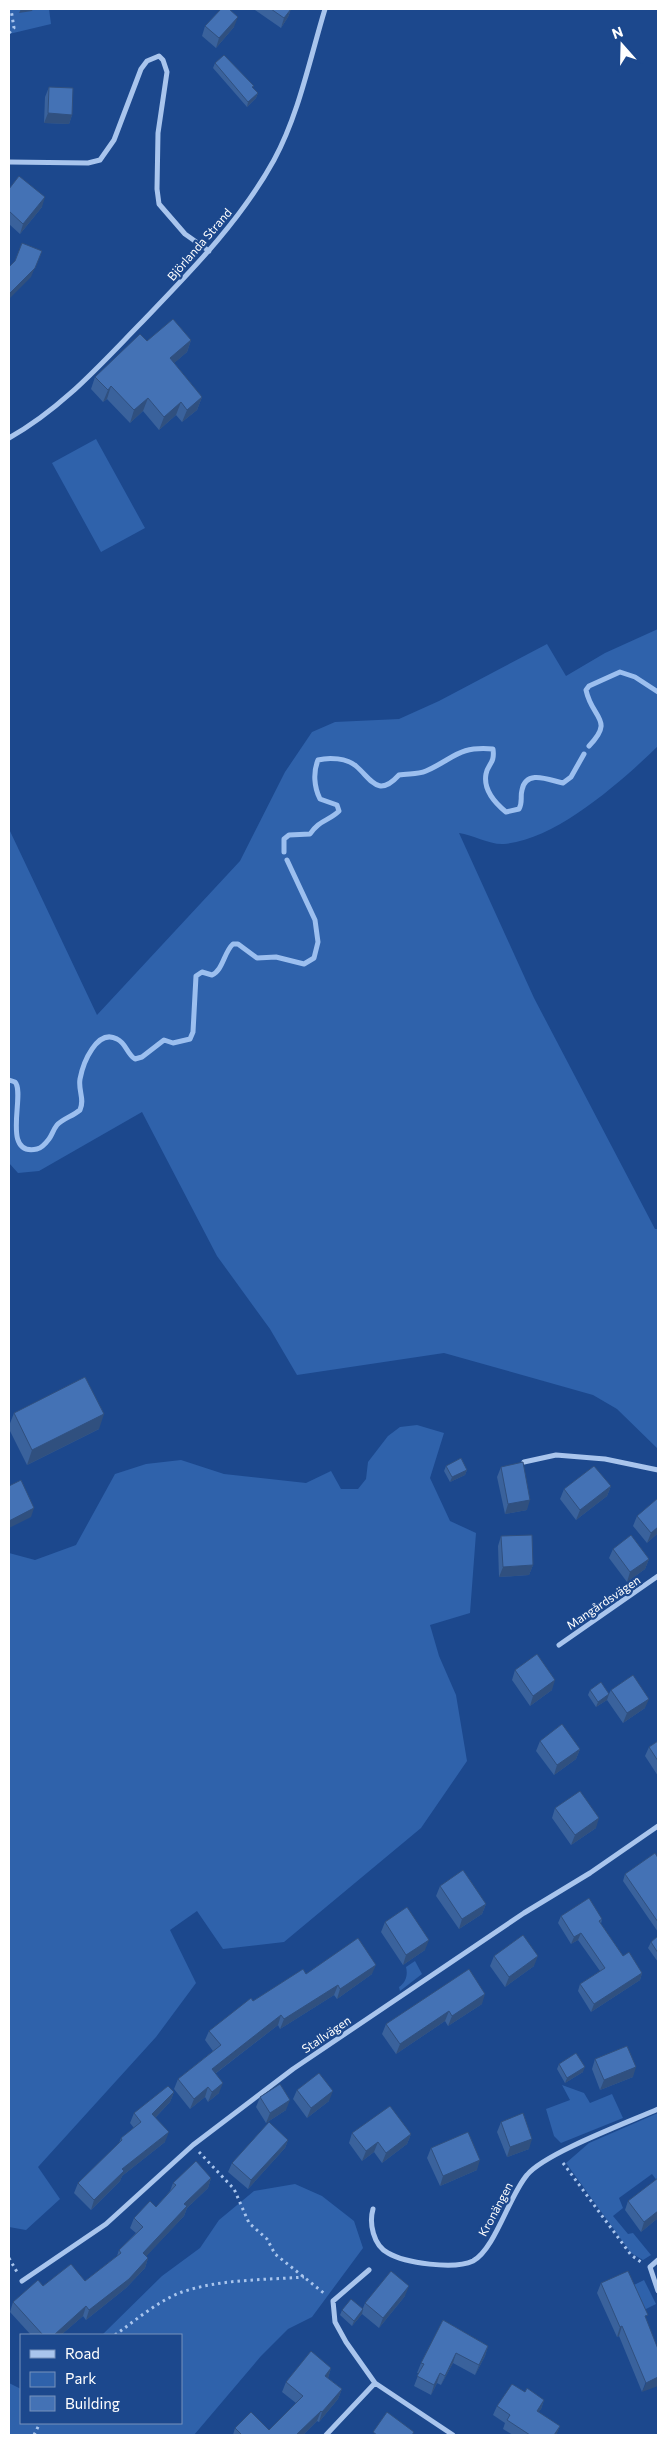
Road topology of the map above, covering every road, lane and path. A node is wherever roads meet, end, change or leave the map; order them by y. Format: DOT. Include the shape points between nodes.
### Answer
graph roads {
  1 [pos="10,9"];
  2 [pos="325,9"];
  3 [pos="9,32"];
  4 [pos="9,162"];
  5 [pos="209,251"];
  6 [pos="9,438"];
  7 [pos="524,1462"];
  8 [pos="658,1470"];
  9 [pos="658,1576"];
  10 [pos="559,1645"];
  11 [pos="658,1826"];
  12 [pos="658,2109"];
  13 [pos="193,2145"];
  14 [pos="556,2155"];
  15 [pos="373,2209"];
  16 [pos="9,2258"];
  17 [pos="658,2260"];
  18 [pos="650,2268"];
  19 [pos="370,2270"];
  20 [pos="304,2278"];
  21 [pos="22,2281"];
  22 [pos="658,2291"];
  23 [pos="333,2301"];
  24 [pos="115,2334"];
  25 [pos="375,2383"];
  26 [pos="326,2435"];
  27 [pos="453,2435"];
  1 -- 3 [label="path" via="14,28"];
  2 -- 5 [label="street, Björlanda Strand" via="294,111 275,158 249,200"];
  4 -- 5 [label="street" via="88,163 100,160 114,140 141,70 147,61 158,56 167,72 158,133 159,204 184,234"];
  5 -- 6 [label="street, Björlanda Strand" via="61,403"];
  7 -- 8 [label="street" via="556,1455 605,1459"];
  9 -- 10 [label="street, Mangårdsvägen"];
  11 -- 13 [label="street, Stallvägen" via="303,2062"];
  12 -- 14 [label="street, Kronängen"];
  13 -- 20 [label="path" via="234,2189 249,2223 266,2239 275,2254"];
  13 -- 21 [label="street, Stallvägen" via="106,2224"];
  14 -- 15 [label="street, Kronängen" via="528,2173 484,2250 474,2260 459,2265 423,2262 388,2253 373,2231"];
  14 -- 18 [label="path" via="631,2255"];
  16 -- 21 [label="path"];
  17 -- 18 [label="street"];
  18 -- 22 [label="street"];
  19 -- 23 [label="street"];
  20 -- 23 [label="path"];
  20 -- 24 [label="path" via="227,2283 183,2292 163,2301"];
  23 -- 25 [label="street" via="335,2322"];
  25 -- 26 [label="street"];
  25 -- 27 [label="street"];
}
